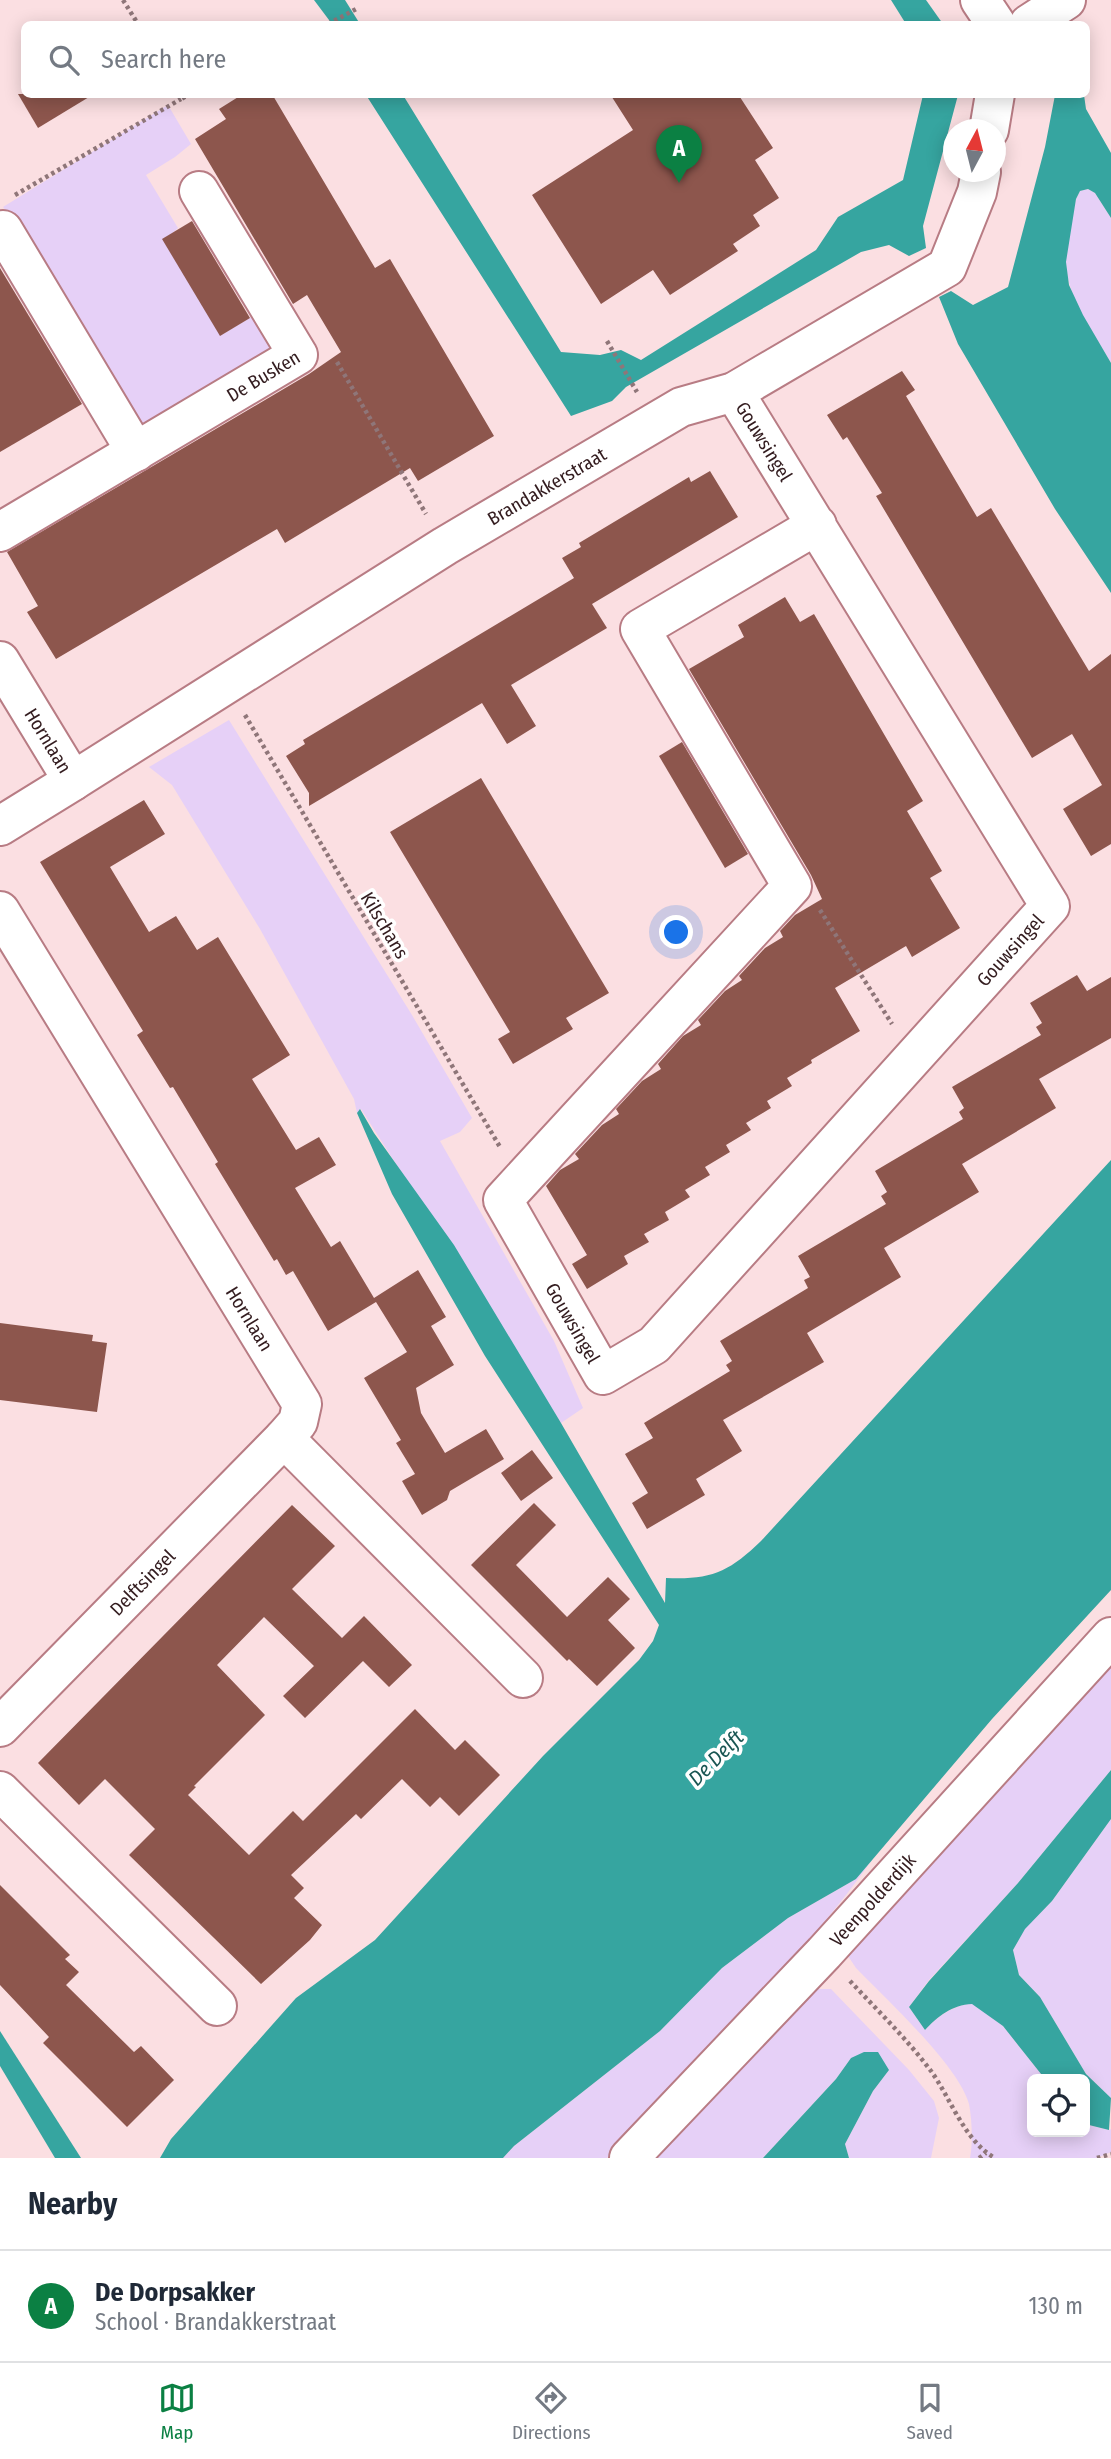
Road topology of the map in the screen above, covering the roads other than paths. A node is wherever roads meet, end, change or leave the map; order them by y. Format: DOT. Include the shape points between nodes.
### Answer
graph roads {
  1 [pos="980,0"];
  2 [pos="1066,0"];
  3 [pos="1013,21"];
  4 [pos="1024,21"];
  5 [pos="994,98"];
  6 [pos="991,119"];
  7 [pos="979,182"];
  8 [pos="199,191"];
  9 [pos="8,213"];
  10 [pos="734,392"];
  11 [pos="136,452"];
  12 [pos="817,525"];
  13 [pos="0,533"];
  14 [pos="0,661"];
  15 [pos="73,782"];
  16 [pos="0,825"];
  17 [pos="0,911"];
  18 [pos="284,1438"];
  19 [pos="1111,1637"];
  20 [pos="523,1678"];
  21 [pos="0,1727"];
  22 [pos="0,1791"];
  23 [pos="217,2006"];
  24 [pos="629,2158"];
  1 -- 3 [label="street"];
  2 -- 4 [label="street"];
  5 -- 6 [label="street"];
  7 -- 10 [label="street, Brandakkerstraat" via="947,267"];
  8 -- 11 [label="street, De Busken" via="298,355"];
  9 -- 11 [label="street"];
  10 -- 12 [label="street, Gouwsingel"];
  10 -- 15 [label="street, Brandakkerstraat" via="681,407 445,546"];
  11 -- 13 [label="street, De Busken"];
  12 -- 12 [label="street, Gouwsingel" via="640,629 792,886 503,1200 603,1375 654,1345 1049,906"];
  14 -- 15 [label="street, Hornlaan"];
  15 -- 16 [label="street, Hornlaan"];
  17 -- 18 [label="street, Hornlaan" via="302,1404 298,1422"];
  18 -- 20 [label="street"];
  18 -- 21 [label="street, Delftsingel"];
  19 -- 24 [label="street, Veenpolderdijk" via="824,1953"];
  22 -- 23 [label="street"];
}
